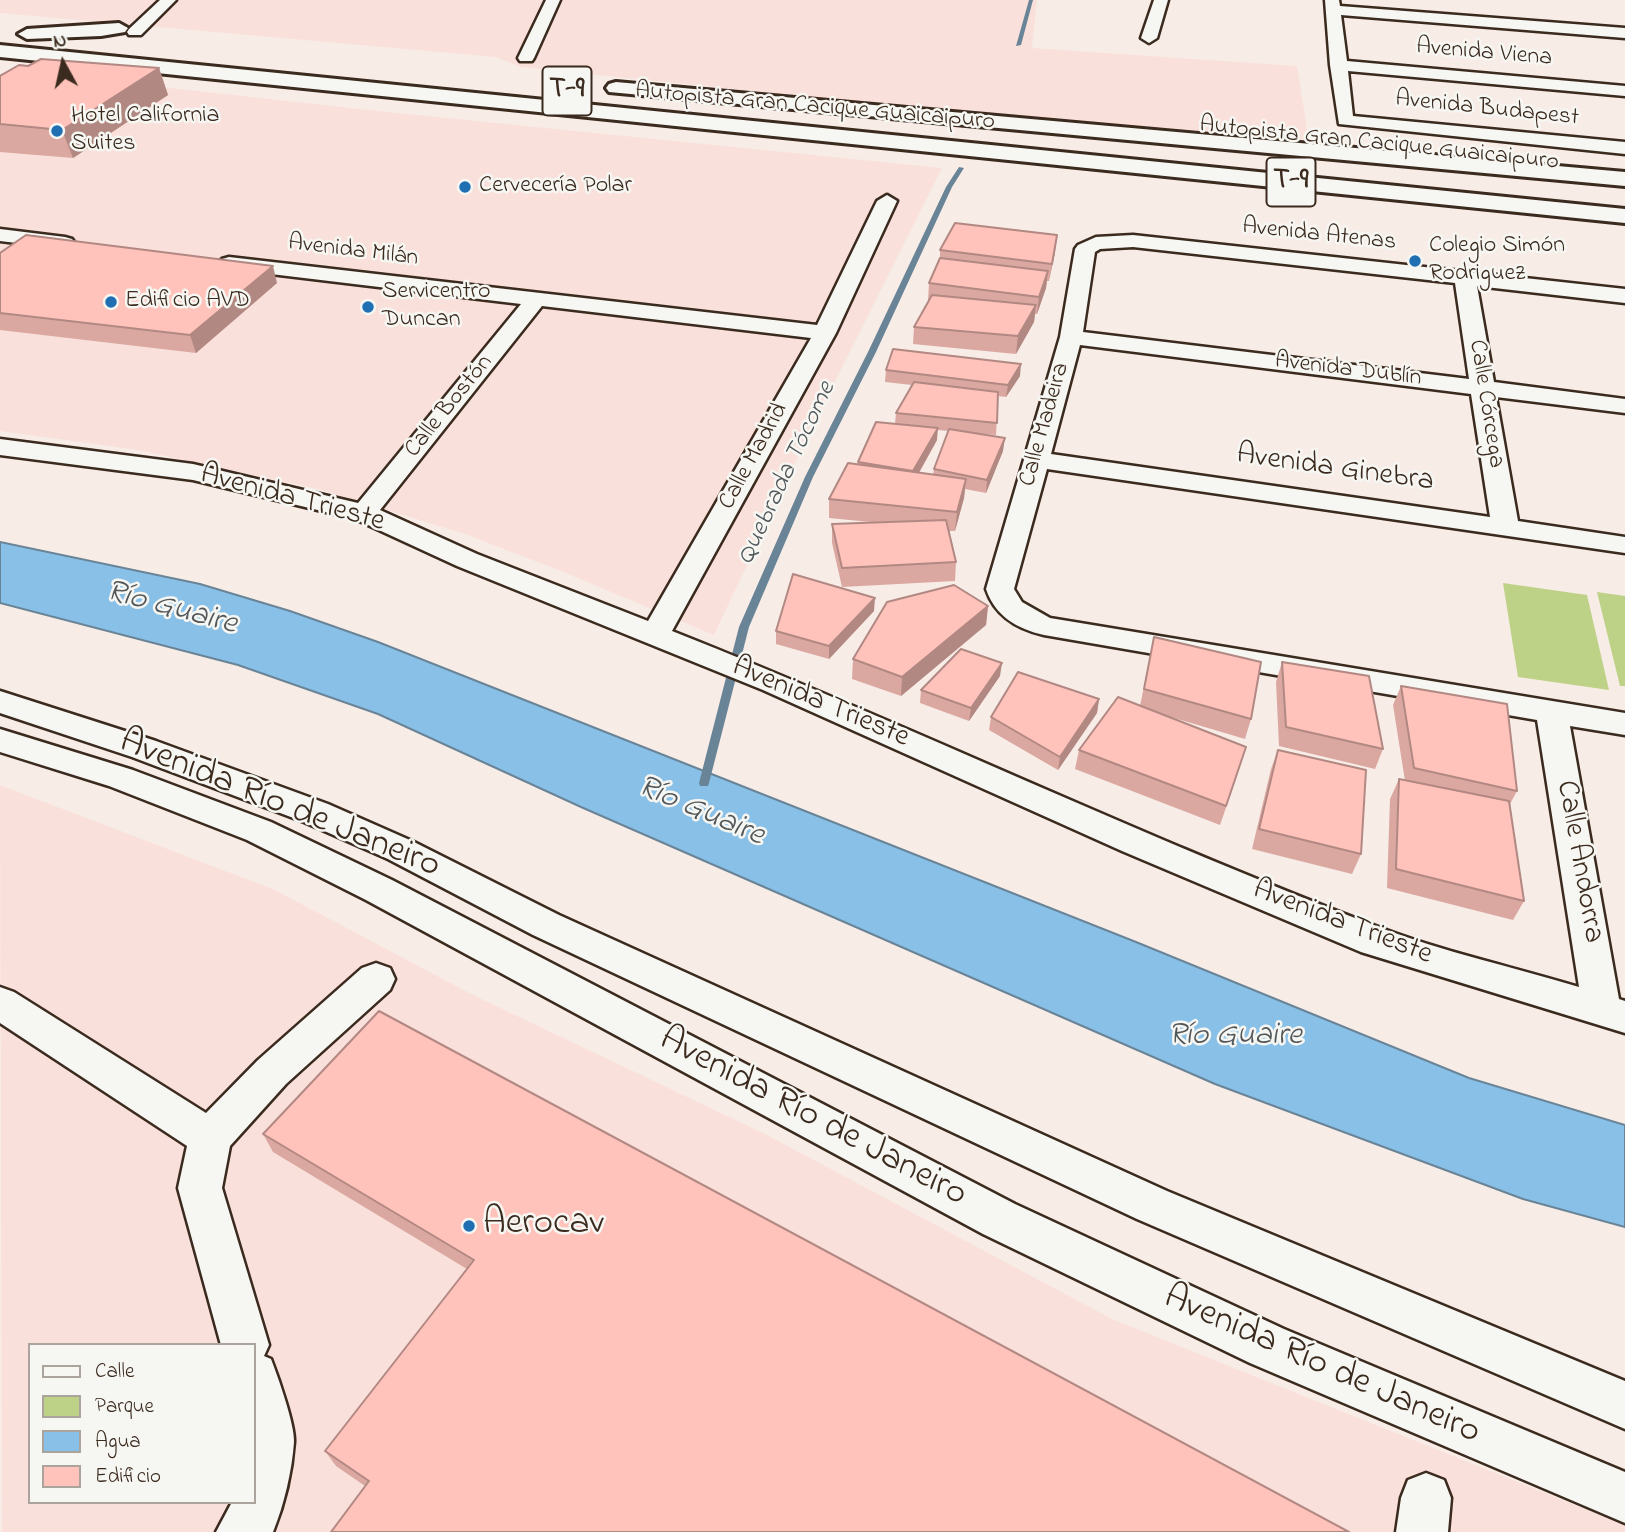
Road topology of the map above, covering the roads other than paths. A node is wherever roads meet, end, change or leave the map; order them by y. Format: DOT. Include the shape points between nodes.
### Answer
graph roads {
  1 [pos="155,0"];
  2 [pos="169,0"];
  3 [pos="553,0"];
  4 [pos="1161,0"];
  5 [pos="1332,5"];
  6 [pos="1625,33"];
  7 [pos="5,34"];
  8 [pos="134,36"];
  9 [pos="1149,38"];
  10 [pos="0,51"];
  11 [pos="526,58"];
  12 [pos="124,64"];
  13 [pos="1338,65"];
  14 [pos="26,72"];
  15 [pos="435,79"];
  16 [pos="502,82"];
  17 [pos="598,87"];
  18 [pos="1625,91"];
  19 [pos="957,147"];
  20 [pos="1625,148"];
  21 [pos="1625,177"];
  22 [pos="1625,196"];
  23 [pos="887,201"];
  24 [pos="1625,216"];
  25 [pos="1625,229"];
  26 [pos="0,235"];
  27 [pos="1133,241"];
  28 [pos="83,245"];
  29 [pos="206,260"];
  30 [pos="1465,279"];
  31 [pos="1625,296"];
  32 [pos="536,300"];
  33 [pos="825,333"];
  34 [pos="1072,337"];
  35 [pos="1481,388"];
  36 [pos="1625,405"];
  37 [pos="0,447"];
  38 [pos="1035,460"];
  39 [pos="364,513"];
  40 [pos="1505,528"];
  41 [pos="1625,545"];
  42 [pos="655,635"];
  43 [pos="0,702"];
  44 [pos="1552,712"];
  45 [pos="1625,724"];
  46 [pos="0,740"];
  47 [pos="376,979"];
  48 [pos="0,1003"];
  49 [pos="1614,1014"];
  50 [pos="210,1138"];
  51 [pos="244,1343"];
  52 [pos="256,1384"];
  53 [pos="1625,1405"];
  54 [pos="1625,1499"];
  55 [pos="242,1532"];
  1 -- 8 [label="street"];
  2 -- 8 [label="street"];
  3 -- 11 [label="street"];
  4 -- 9 [label="street"];
  5 -- 6 [label="street"];
  5 -- 13 [label="street"];
  7 -- 8 [label="highway, Autopista Gran Cacique Guaicaipuro / T-9"];
  7 -- 8 [label="highway" via="101,31"];
  8 -- 15 [label="highway, Autopista Gran Cacique Guaicaipuro / T-9"];
  10 -- 12 [label="highway, Autopista Gran Cacique Guaicaipuro / T-9"];
  12 -- 14 [label="highway"];
  12 -- 19 [label="highway, Autopista Gran Cacique Guaicaipuro / T-9"];
  13 -- 18 [label="street, Avenida Viena"];
  13 -- 20 [label="street, Avenida Budapest" via="1345,120"];
  15 -- 16 [label="highway"];
  15 -- 22 [label="highway, Autopista Gran Cacique Guaicaipuro / T-9"];
  17 -- 21 [label="highway"];
  19 -- 24 [label="highway, Autopista Gran Cacique Guaicaipuro / T-9"];
  19 -- 25 [label="highway" via="998,159"];
  23 -- 33 [label="street, Calle Madrid"];
  26 -- 28 [label="street"];
  27 -- 30 [label="street, Avenida Atenas"];
  27 -- 34 [label="street, Calle Madeira" via="1096,243 1085,249"];
  29 -- 32 [label="street, Avenida Milán"];
  30 -- 31 [label="street, Avenida Atenas"];
  30 -- 35 [label="street, Calle Córcega"];
  32 -- 33 [label="street, Avenida Milán"];
  32 -- 39 [label="street, Calle Bostón"];
  33 -- 42 [label="street, Calle Madrid"];
  34 -- 35 [label="street, Avenida Dublín"];
  34 -- 38 [label="street, Calle Madeira"];
  35 -- 36 [label="street, Avenida Dublín"];
  35 -- 40 [label="street, Calle Córcega"];
  37 -- 39 [label="street, Avenida Trieste" via="193,472"];
  38 -- 40 [label="street, Avenida Ginebra"];
  38 -- 44 [label="street, Calle Madeira" via="1000,589 1003,599 1023,617 1044,626"];
  39 -- 42 [label="street, Avenida Trieste" via="467,560"];
  40 -- 41 [label="street, Avenida Ginebra"];
  42 -- 49 [label="street, Avenida Trieste" via="1374,941"];
  43 -- 53 [label="street, Avenida Río de Janeiro" via="316,813 400,850 546,925 1152,1205"];
  44 -- 45 [label="street, Calle Madeira"];
  44 -- 49 [label="street, Calle Andorra"];
  46 -- 54 [label="street, Avenida Río de Janeiro" via="121,778 259,831 999,1219 1267,1346"];
  47 -- 50 [label="street" via="272,1072"];
  48 -- 50 [label="street"];
  50 -- 51 [label="street" via="200,1188"];
  52 -- 55 [label="street" via="270,1440 254,1514"];
}
